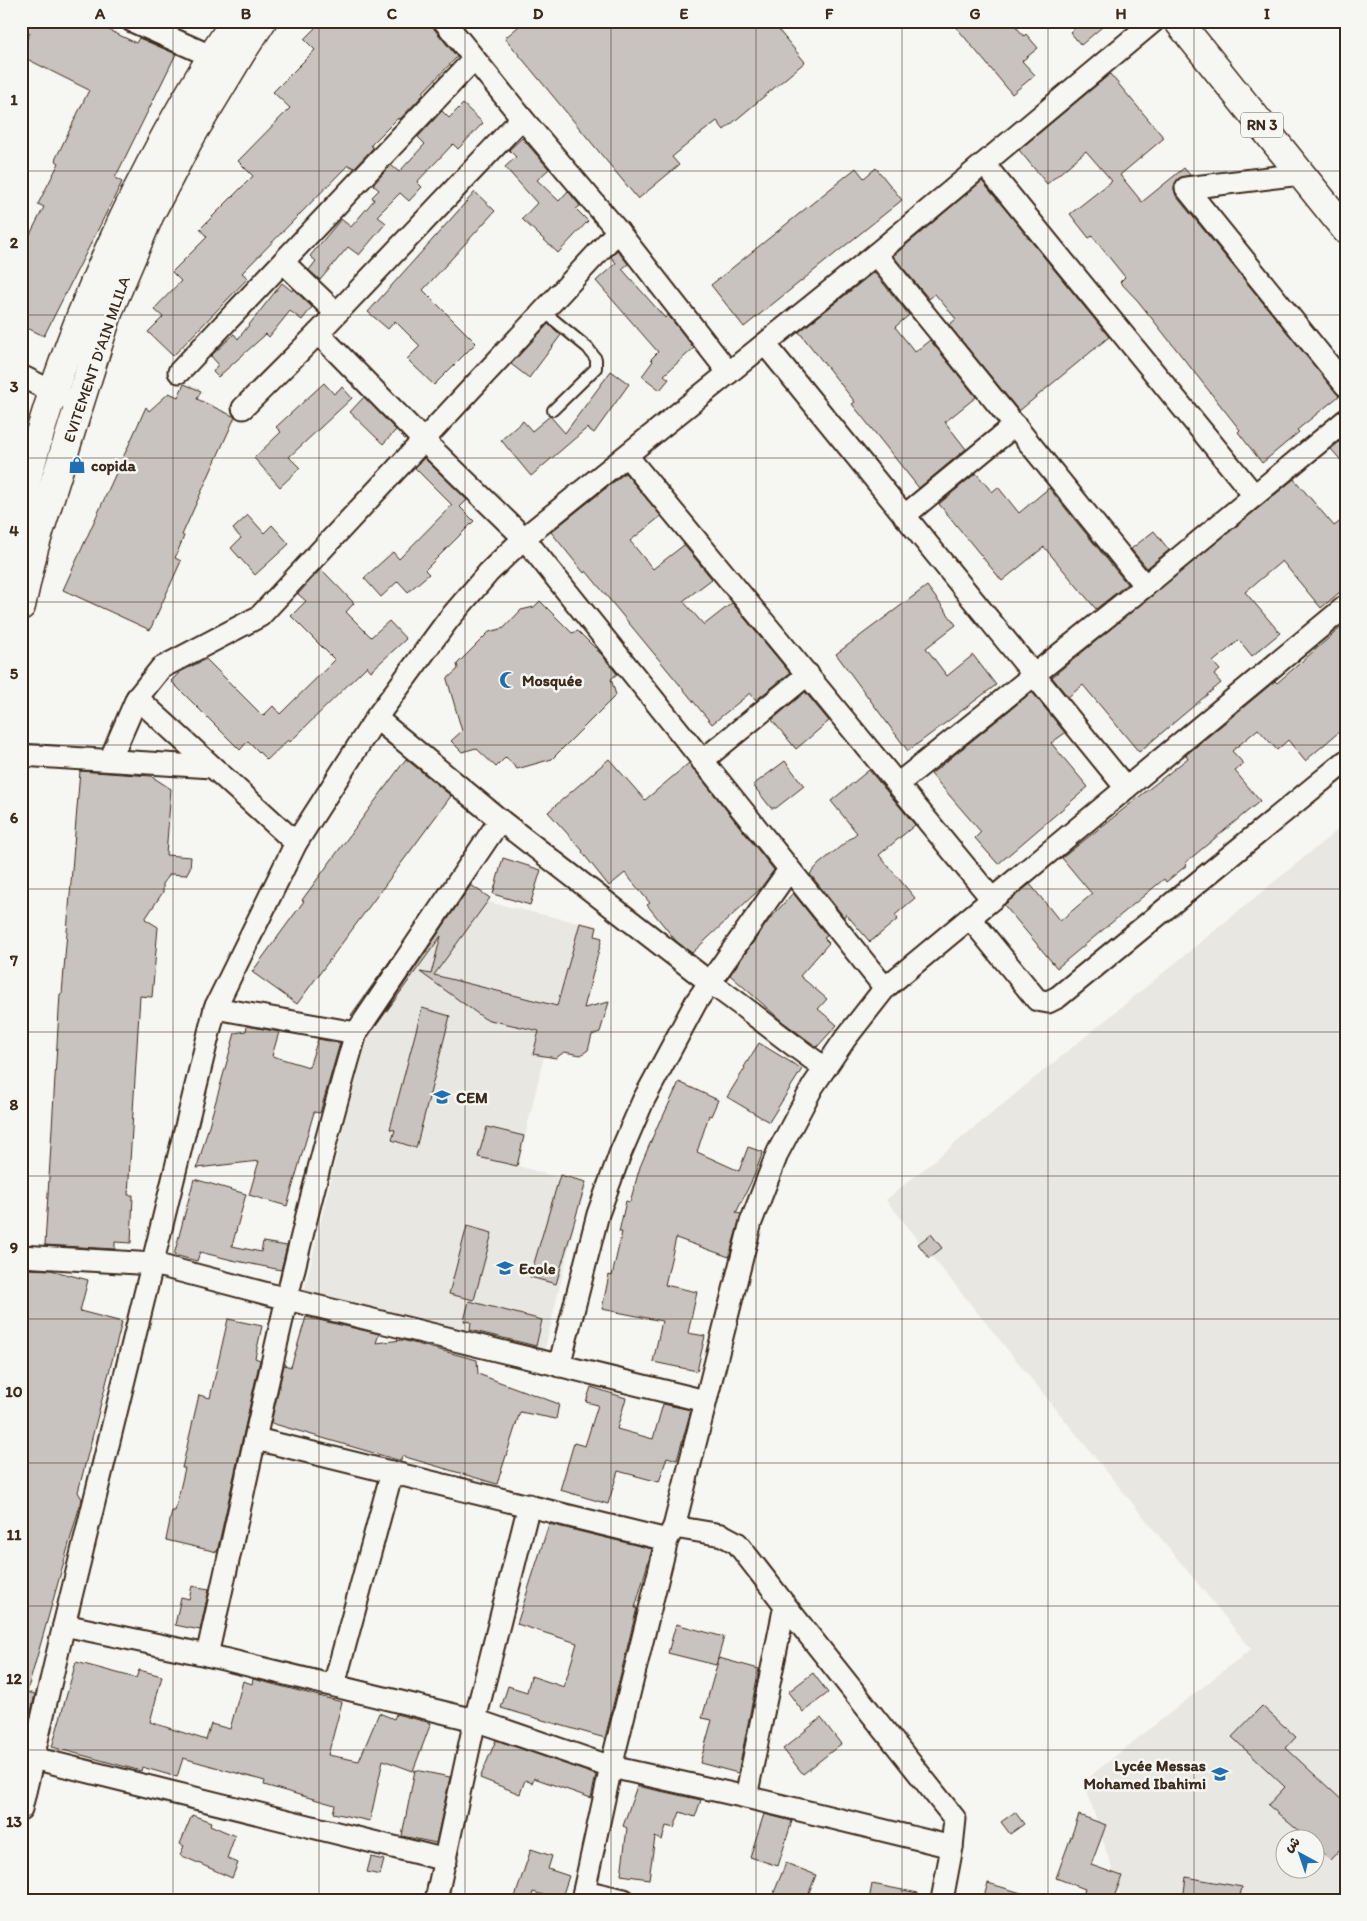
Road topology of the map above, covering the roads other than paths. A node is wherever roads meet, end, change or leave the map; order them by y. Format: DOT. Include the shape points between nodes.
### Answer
graph roads {
  1 [pos="132,21"];
  2 [pos="235,21"];
  3 [pos="262,21"];
  4 [pos="444,21"];
  5 [pos="1154,21"];
  6 [pos="1178,21"];
  7 [pos="213,57"];
  8 [pos="474,59"];
  9 [pos="522,118"];
  10 [pos="984,164"];
  11 [pos="1301,174"];
  12 [pos="1346,230"];
  13 [pos="618,231"];
  14 [pos="876,254"];
  15 [pos="283,262"];
  16 [pos="543,311"];
  17 [pos="336,313"];
  18 [pos="318,332"];
  19 [pos="766,344"];
  20 [pos="179,372"];
  21 [pos="729,373"];
  22 [pos="21,376"];
  23 [pos="1346,386"];
  24 [pos="53,393"];
  25 [pos="79,405"];
  26 [pos="243,408"];
  27 [pos="553,410"];
  28 [pos="1346,420"];
  29 [pos="1015,425"];
  30 [pos="423,440"];
  31 [pos="627,456"];
  32 [pos="1254,495"];
  33 [pos="21,501"];
  34 [pos="904,516"];
  35 [pos="524,538"];
  36 [pos="1145,586"];
  37 [pos="21,606"];
  38 [pos="1346,606"];
  39 [pos="808,674"];
  40 [pos="1033,676"];
  41 [pos="137,698"];
  42 [pos="376,718"];
  43 [pos="21,755"];
  44 [pos="110,760"];
  45 [pos="702,761"];
  46 [pos="1346,761"];
  47 [pos="212,766"];
  48 [pos="899,783"];
  49 [pos="1126,788"];
  50 [pos="500,820"];
  51 [pos="296,843"];
  52 [pos="789,870"];
  53 [pos="992,898"];
  54 [pos="970,918"];
  55 [pos="710,982"];
  56 [pos="885,988"];
  57 [pos="215,1008"];
  58 [pos="356,1033"];
  59 [pos="825,1068"];
  60 [pos="21,1256"];
  61 [pos="154,1264"];
  62 [pos="287,1299"];
  63 [pos="559,1366"];
  64 [pos="705,1401"];
  65 [pos="256,1439"];
  66 [pos="392,1472"];
  67 [pos="529,1505"];
  68 [pos="671,1533"];
  69 [pos="785,1606"];
  70 [pos="64,1625"];
  71 [pos="207,1655"];
  72 [pos="334,1686"];
  73 [pos="475,1720"];
  74 [pos="33,1758"];
  75 [pos="611,1767"];
  76 [pos="746,1797"];
  77 [pos="21,1809"];
  78 [pos="952,1848"];
  79 [pos="446,1860"];
  80 [pos="583,1895"];
  81 [pos="436,1900"];
  82 [pos="624,1900"];
  83 [pos="942,1900"];
  1 -- 7 [label="street"];
  2 -- 7 [label="main road, EVITEMENT D'AIN MLILA"];
  3 -- 25 [label="main road, EVITEMENT D'AIN MLILA" via="188,141 150,214 109,310"];
  4 -- 8 [label="street"];
  5 -- 10 [label="street"];
  6 -- 11 [label="main road, RN 3"];
  7 -- 24 [label="main road, EVITEMENT D'AIN MLILA" via="177,114 136,191 106,257"];
  8 -- 9 [label="street"];
  8 -- 15 [label="street"];
  9 -- 13 [label="street"];
  9 -- 17 [label="street"];
  10 -- 14 [label="street"];
  10 -- 32 [label="street"];
  11 -- 12 [label="main road, RN 3"];
  11 -- 23 [label="street" via="1186,188"];
  13 -- 16 [label="street"];
  13 -- 21 [label="street"];
  14 -- 19 [label="street"];
  14 -- 29 [label="street"];
  15 -- 17 [label="street"];
  15 -- 20 [label="street"];
  16 -- 27 [label="lane" via="588,348 596,359 596,368"];
  16 -- 30 [label="street"];
  17 -- 18 [label="street"];
  18 -- 26 [label="street"];
  18 -- 30 [label="street"];
  19 -- 21 [label="street"];
  19 -- 34 [label="street"];
  21 -- 31 [label="street"];
  22 -- 24 [label="street"];
  24 -- 25 [label="street"];
  24 -- 33 [label="main road, EVITEMENT D'AIN MLILA"];
  25 -- 37 [label="main road, EVITEMENT D'AIN MLILA" via="34,548"];
  28 -- 32 [label="street"];
  29 -- 34 [label="street"];
  29 -- 36 [label="street"];
  30 -- 35 [label="street"];
  30 -- 41 [label="street" via="260,616 160,668"];
  31 -- 35 [label="street"];
  31 -- 39 [label="street"];
  32 -- 36 [label="street"];
  34 -- 40 [label="street"];
  35 -- 42 [label="street" via="489,572 448,620"];
  35 -- 45 [label="street"];
  36 -- 40 [label="street"];
  38 -- 49 [label="street"];
  39 -- 45 [label="street"];
  39 -- 48 [label="street"];
  40 -- 48 [label="street"];
  40 -- 49 [label="street"];
  41 -- 44 [label="street"];
  41 -- 47 [label="street"];
  42 -- 50 [label="street"];
  42 -- 51 [label="street"];
  43 -- 44 [label="street"];
  44 -- 47 [label="street"];
  45 -- 52 [label="street"];
  46 -- 54 [label="street" via="1048,1002 1038,1000"];
  47 -- 51 [label="street"];
  48 -- 53 [label="street"];
  49 -- 53 [label="street"];
  50 -- 55 [label="street"];
  50 -- 58 [label="street"];
  51 -- 57 [label="street"];
  52 -- 55 [label="street"];
  52 -- 56 [label="street"];
  53 -- 54 [label="street"];
  54 -- 56 [label="street"];
  55 -- 59 [label="street"];
  55 -- 63 [label="street" via="643,1101 620,1154 598,1214"];
  56 -- 59 [label="street" via="844,1038"];
  57 -- 58 [label="street"];
  57 -- 61 [label="street"];
  58 -- 62 [label="street"];
  59 -- 64 [label="street" via="778,1152 751,1222"];
  60 -- 61 [label="street"];
  61 -- 62 [label="street"];
  61 -- 70 [label="street"];
  62 -- 63 [label="street"];
  62 -- 65 [label="street"];
  63 -- 64 [label="street"];
  64 -- 68 [label="street"];
  65 -- 66 [label="street"];
  65 -- 71 [label="street"];
  66 -- 67 [label="street"];
  66 -- 72 [label="street"];
  67 -- 68 [label="street"];
  67 -- 73 [label="street"];
  68 -- 69 [label="street" via="722,1535 737,1543"];
  68 -- 75 [label="street"];
  69 -- 76 [label="street"];
  69 -- 78 [label="street" via="955,1820"];
  70 -- 71 [label="street"];
  70 -- 74 [label="street"];
  71 -- 72 [label="street"];
  72 -- 73 [label="street"];
  73 -- 75 [label="street"];
  73 -- 79 [label="street"];
  74 -- 77 [label="street"];
  74 -- 79 [label="street"];
  75 -- 76 [label="street"];
  75 -- 80 [label="street"];
  76 -- 78 [label="street"];
  78 -- 83 [label="street"];
  79 -- 81 [label="street"];
  80 -- 82 [label="street"];
}
